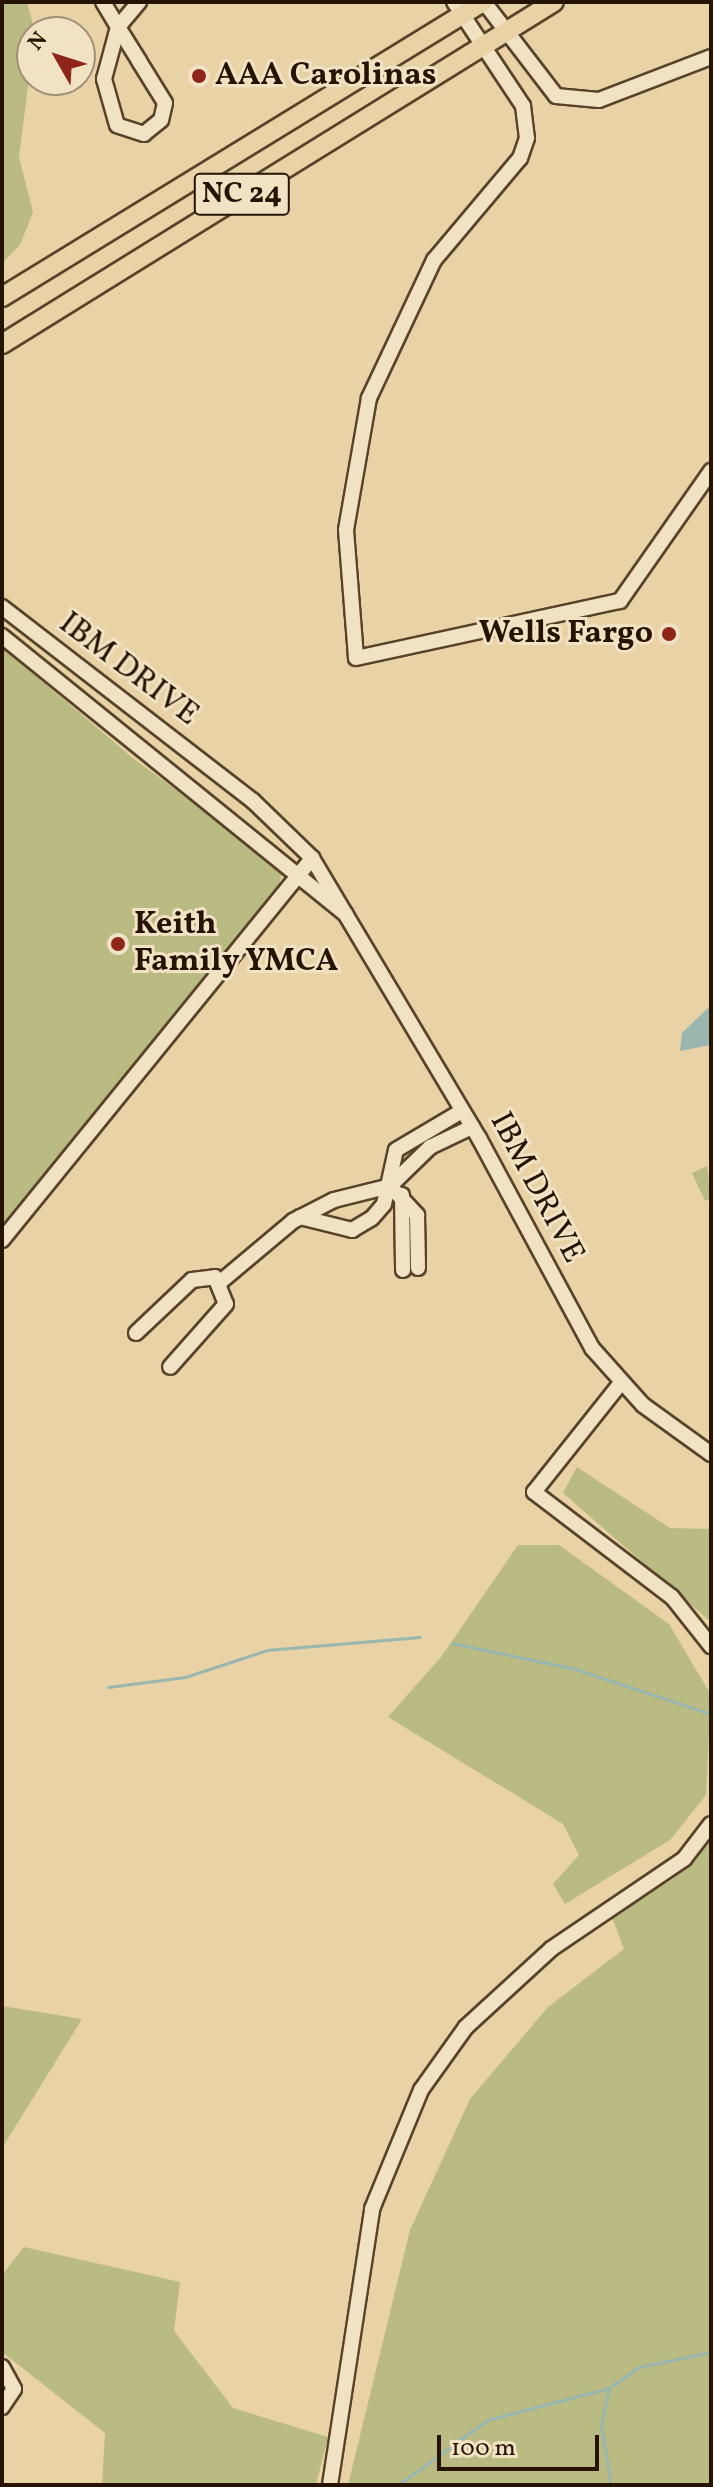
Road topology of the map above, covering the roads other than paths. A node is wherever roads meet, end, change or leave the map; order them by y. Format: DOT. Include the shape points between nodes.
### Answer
graph roads {
  1 [pos="103,2"];
  2 [pos="139,2"];
  3 [pos="484,2"];
  4 [pos="554,2"];
  5 [pos="458,8"];
  6 [pos="118,27"];
  7 [pos="506,31"];
  8 [pos="483,46"];
  9 [pos="711,57"];
  10 [pos="2,297"];
  11 [pos="2,344"];
  12 [pos="711,471"];
  13 [pos="2,607"];
  14 [pos="2,636"];
  15 [pos="312,858"];
  16 [pos="298,873"];
  17 [pos="349,916"];
  18 [pos="462,1111"];
  19 [pos="472,1127"];
  20 [pos="390,1186"];
  21 [pos="300,1217"];
  22 [pos="2,1240"];
  23 [pos="410,1269"];
  24 [pos="218,1284"];
  25 [pos="136,1333"];
  26 [pos="170,1367"];
  27 [pos="620,1384"];
  28 [pos="711,1454"];
  29 [pos="711,1646"];
  30 [pos="711,1824"];
  31 [pos="2,2367"];
  32 [pos="2,2407"];
  33 [pos="330,2485"];
  1 -- 6 [label="street"];
  2 -- 6 [label="street"];
  3 -- 5 [label="main road, NC 24"];
  3 -- 7 [label="street"];
  4 -- 7 [label="main road, NC 24"];
  5 -- 8 [label="street"];
  5 -- 10 [label="main road, NC 24"];
  6 -- 6 [label="street" via="105,67 111,114 125,131 144,134 161,120 165,103"];
  7 -- 8 [label="main road, NC 24"];
  7 -- 9 [label="street" via="548,90 580,101"];
  8 -- 11 [label="main road, NC 24"];
  8 -- 12 [label="street" via="523,106 527,138 520,158 484,194 426,277 382,363 355,454 345,551 356,658 613,605 635,588"];
  13 -- 15 [label="street, IBM DRIVE" via="253,801"];
  14 -- 16 [label="street, IBM DRIVE"];
  15 -- 16 [label="street"];
  15 -- 17 [label="street, IBM DRIVE"];
  16 -- 17 [label="street, IBM DRIVE"];
  16 -- 22 [label="street"];
  17 -- 18 [label="street, IBM DRIVE"];
  18 -- 19 [label="street, IBM DRIVE"];
  18 -- 20 [label="street" via="396,1150"];
  19 -- 20 [label="street" via="430,1147"];
  19 -- 27 [label="street, IBM DRIVE" via="586,1339"];
  20 -- 21 [label="street"];
  20 -- 21 [label="street" via="384,1204 352,1230"];
  20 -- 23 [label="street" via="417,1215 409,1238"];
  21 -- 24 [label="street"];
  24 -- 25 [label="street" via="205,1276 192,1280"];
  24 -- 26 [label="street" via="227,1296 222,1312"];
  27 -- 28 [label="street, IBM DRIVE"];
  27 -- 29 [label="street" via="534,1492 672,1597"];
  30 -- 33 [label="street" via="684,1859 551,1949 466,2027 421,2090 372,2209"];
  31 -- 32 [label="street" via="14,2389"];
}
